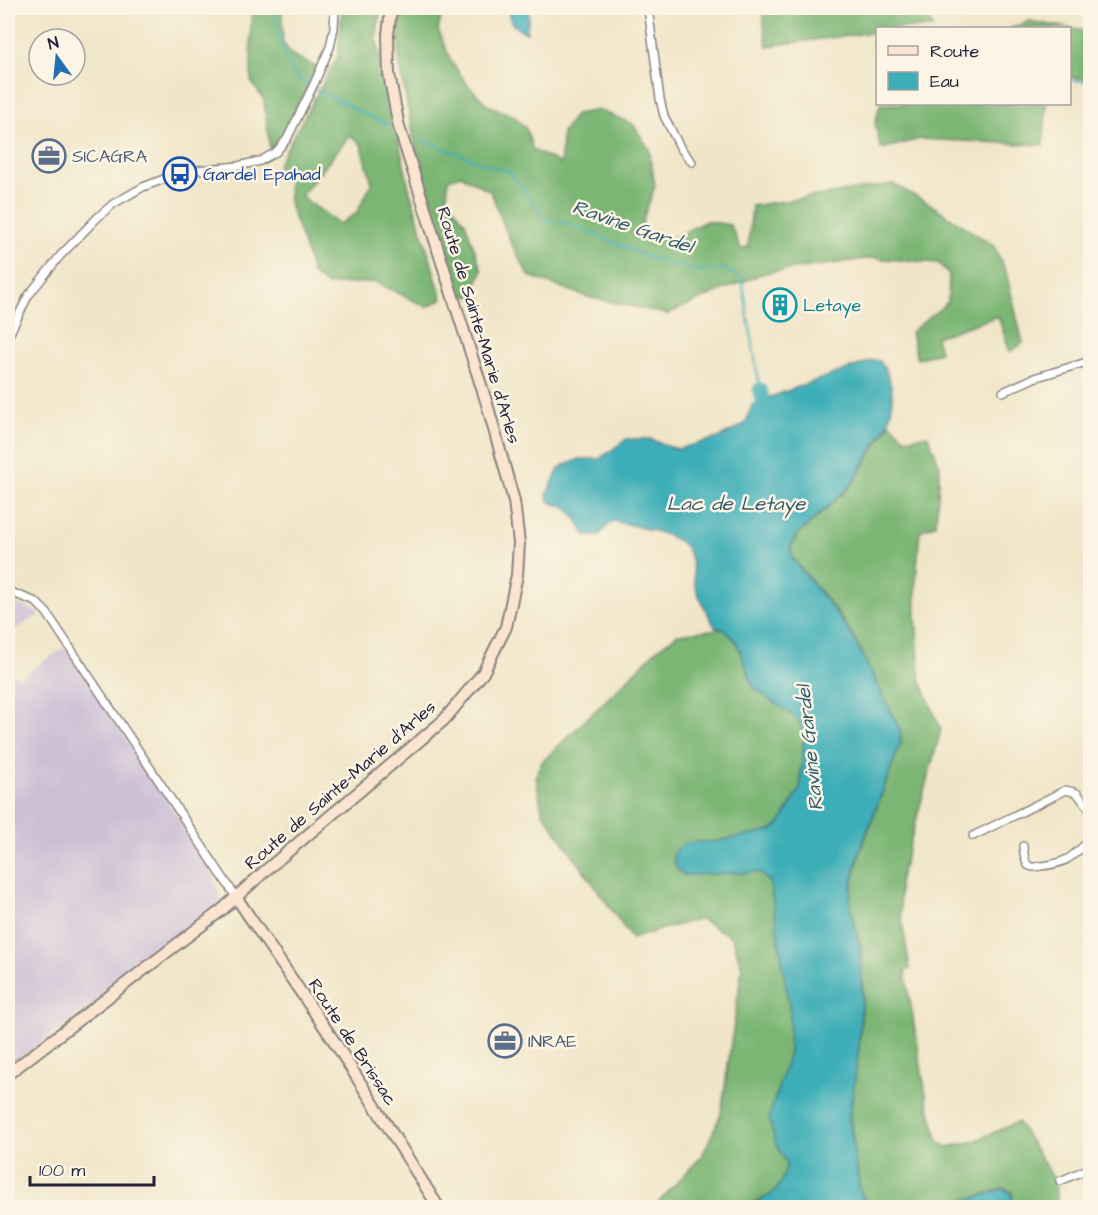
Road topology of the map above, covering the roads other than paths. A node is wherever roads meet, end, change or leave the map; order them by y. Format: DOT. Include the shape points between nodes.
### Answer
graph roads {
  1 [pos="335,8"];
  2 [pos="391,8"];
  3 [pos="648,8"];
  4 [pos="692,162"];
  5 [pos="8,337"];
  6 [pos="1090,361"];
  7 [pos="1003,392"];
  8 [pos="8,591"];
  9 [pos="1090,810"];
  10 [pos="973,836"];
  11 [pos="1090,840"];
  12 [pos="1023,846"];
  13 [pos="236,897"];
  14 [pos="8,1074"];
  15 [pos="1090,1168"];
  16 [pos="1060,1181"];
  17 [pos="439,1208"];
  1 -- 5 [label="street" via="330,47 276,152 260,161 180,174 143,187 113,204 60,256 28,296"];
  2 -- 13 [label="main road, Route de Sainte-Marie d'Arles" via="389,74 399,127 514,501 519,543 517,575 506,627 483,674 444,720"];
  3 -- 4 [label="street" via="664,116"];
  6 -- 7 [label="street"];
  8 -- 13 [label="street" via="36,602 47,613"];
  9 -- 10 [label="street" via="1077,793 1066,790"];
  11 -- 12 [label="street" via="1069,859 1037,867 1026,863"];
  13 -- 14 [label="main road, Route de Sainte-Marie d'Arles"];
  13 -- 17 [label="main road, Route de Brissac" via="334,1041"];
  15 -- 16 [label="street"];
}
